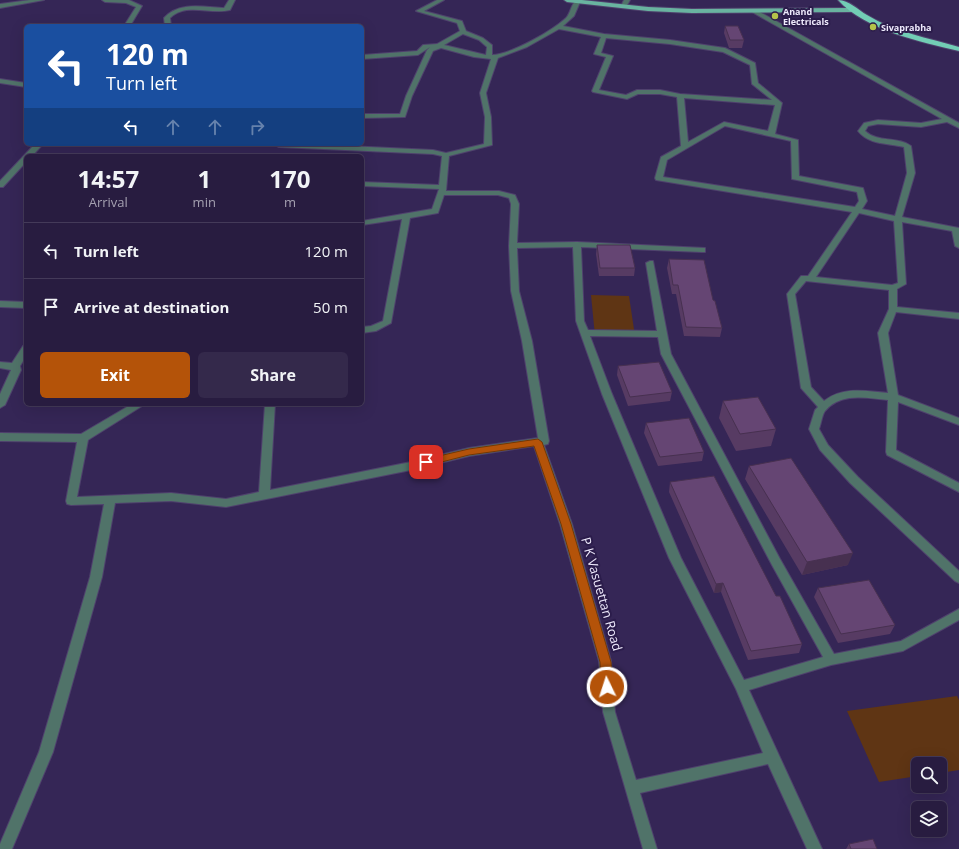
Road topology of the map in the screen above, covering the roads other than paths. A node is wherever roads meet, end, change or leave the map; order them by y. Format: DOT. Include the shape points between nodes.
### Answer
graph roads {
  1 [pos="41,0"];
  2 [pos="105,0"];
  3 [pos="232,0"];
  4 [pos="441,0"];
  5 [pos="568,0"];
  6 [pos="627,0"];
  7 [pos="841,0"];
  8 [pos="577,2"];
  9 [pos="0,6"];
  10 [pos="624,6"];
  11 [pos="754,10"];
  12 [pos="851,10"];
  13 [pos="128,24"];
  14 [pos="168,24"];
  15 [pos="557,27"];
  16 [pos="463,32"];
  17 [pos="604,36"];
  18 [pos="437,46"];
  19 [pos="959,50"];
  20 [pos="364,57"];
  21 [pos="492,57"];
  22 [pos="0,80"];
  23 [pos="24,85"];
  24 [pos="680,96"];
  25 [pos="779,103"];
  26 [pos="364,116"];
  27 [pos="948,120"];
  28 [pos="959,126"];
  29 [pos="771,134"];
  30 [pos="37,146"];
  31 [pos="318,146"];
  32 [pos="685,147"];
  33 [pos="30,154"];
  34 [pos="446,155"];
  35 [pos="24,160"];
  36 [pos="364,184"];
  37 [pos="0,185"];
  38 [pos="442,190"];
  39 [pos="857,210"];
  40 [pos="406,216"];
  41 [pos="898,219"];
  42 [pos="364,223"];
  43 [pos="577,244"];
  44 [pos="513,246"];
  45 [pos="959,246"];
  46 [pos="702,250"];
  47 [pos="650,263"];
  48 [pos="810,279"];
  49 [pos="894,288"];
  50 [pos="0,304"];
  51 [pos="24,305"];
  52 [pos="893,309"];
  53 [pos="959,316"];
  54 [pos="364,330"];
  55 [pos="584,333"];
  56 [pos="662,334"];
  57 [pos="24,351"];
  58 [pos="0,366"];
  59 [pos="15,366"];
  60 [pos="893,397"];
  61 [pos="0,405"];
  62 [pos="136,406"];
  63 [pos="270,406"];
  64 [pos="824,407"];
  65 [pos="959,422"];
  66 [pos="0,437"];
  67 [pos="83,438"];
  68 [pos="538,442"];
  69 [pos="959,488"];
  70 [pos="264,496"];
  71 [pos="110,499"];
  72 [pos="959,578"];
  73 [pos="959,614"];
  74 [pos="831,660"];
  75 [pos="741,687"];
  76 [pos="772,757"];
  77 [pos="632,788"];
  78 [pos="5,849"];
  79 [pos="650,849"];
  80 [pos="815,849"];
  1 -- 9 [label="street"];
  2 -- 13 [label="street" via="128,1 139,6"];
  3 -- 14 [label="street" via="228,9 224,10 176,10 167,18"];
  4 -- 16 [label="street" via="419,11 460,22"];
  5 -- 8 [label="main road"];
  6 -- 10 [label="street"];
  7 -- 12 [label="highway"];
  8 -- 10 [label="main road"];
  8 -- 15 [label="street" via="571,16"];
  10 -- 11 [label="main road" via="692,11"];
  11 -- 12 [label="main road"];
  11 -- 27 [label="street"];
  12 -- 19 [label="highway" via="875,24"];
  15 -- 17 [label="street"];
  15 -- 21 [label="street" via="530,43"];
  16 -- 18 [label="street"];
  16 -- 21 [label="street" via="481,39 490,46"];
  17 -- 24 [label="street" via="597,54 610,56 595,91 627,97 637,92 660,92"];
  17 -- 25 [label="street" via="724,50 753,64 755,84"];
  18 -- 20 [label="street" via="426,46 418,53"];
  18 -- 21 [label="street"];
  18 -- 26 [label="street" via="430,50 409,96 403,116"];
  21 -- 34 [label="street" via="483,93 488,117 488,144"];
  22 -- 23 [label="street"];
  24 -- 25 [label="street"];
  24 -- 32 [label="street"];
  25 -- 29 [label="street"];
  27 -- 28 [label="street"];
  27 -- 41 [label="street" via="921,125 872,123 866,124 861,131 865,137 876,141 897,142 907,146 911,173"];
  29 -- 32 [label="street" via="724,124"];
  29 -- 39 [label="street" via="794,140 795,177 860,190 863,201"];
  30 -- 33 [label="street"];
  31 -- 34 [label="street" via="433,152"];
  32 -- 39 [label="street" via="664,159 659,178"];
  34 -- 38 [label="street"];
  35 -- 37 [label="street"];
  36 -- 38 [label="street"];
  38 -- 40 [label="street" via="435,211"];
  38 -- 44 [label="street" via="512,197 515,204"];
  39 -- 41 [label="street"];
  39 -- 48 [label="street"];
  40 -- 42 [label="street"];
  40 -- 54 [label="street" via="387,323"];
  41 -- 45 [label="street" via="956,230"];
  41 -- 49 [label="street" via="902,284"];
  43 -- 44 [label="street"];
  43 -- 46 [label="street"];
  43 -- 55 [label="street" via="580,321"];
  44 -- 68 [label="street" via="515,291 527,341 544,441"];
  47 -- 56 [label="street"];
  48 -- 49 [label="street"];
  48 -- 64 [label="street" via="804,278 791,294 806,388"];
  49 -- 52 [label="street"];
  50 -- 51 [label="street"];
  52 -- 53 [label="street"];
  52 -- 60 [label="street" via="883,333"];
  55 -- 56 [label="street"];
  55 -- 75 [label="street" via="675,558"];
  56 -- 74 [label="street" via="666,354"];
  57 -- 59 [label="street"];
  58 -- 59 [label="street"];
  59 -- 61 [label="street" via="16,370"];
  60 -- 64 [label="street" via="853,393 835,398"];
  60 -- 65 [label="street"];
  60 -- 69 [label="street" via="891,452"];
  62 -- 67 [label="street"];
  63 -- 70 [label="street"];
  64 -- 72 [label="street" via="820,410 814,429 824,447 854,480"];
  66 -- 67 [label="street"];
  67 -- 71 [label="street" via="71,501"];
  68 -- 70 [label="street" via="469,452"];
  68 -- 77 [label="street, P K Vasuettan Road" via="566,524 606,662 609,712"];
  70 -- 71 [label="street" via="226,503 171,497"];
  71 -- 78 [label="street" via="96,577 46,752"];
  73 -- 74 [label="street" via="903,646"];
  74 -- 75 [label="street"];
  75 -- 76 [label="street"];
  76 -- 77 [label="street"];
  76 -- 80 [label="street"];
  77 -- 79 [label="street, P K Vasuettan Road"];
}
